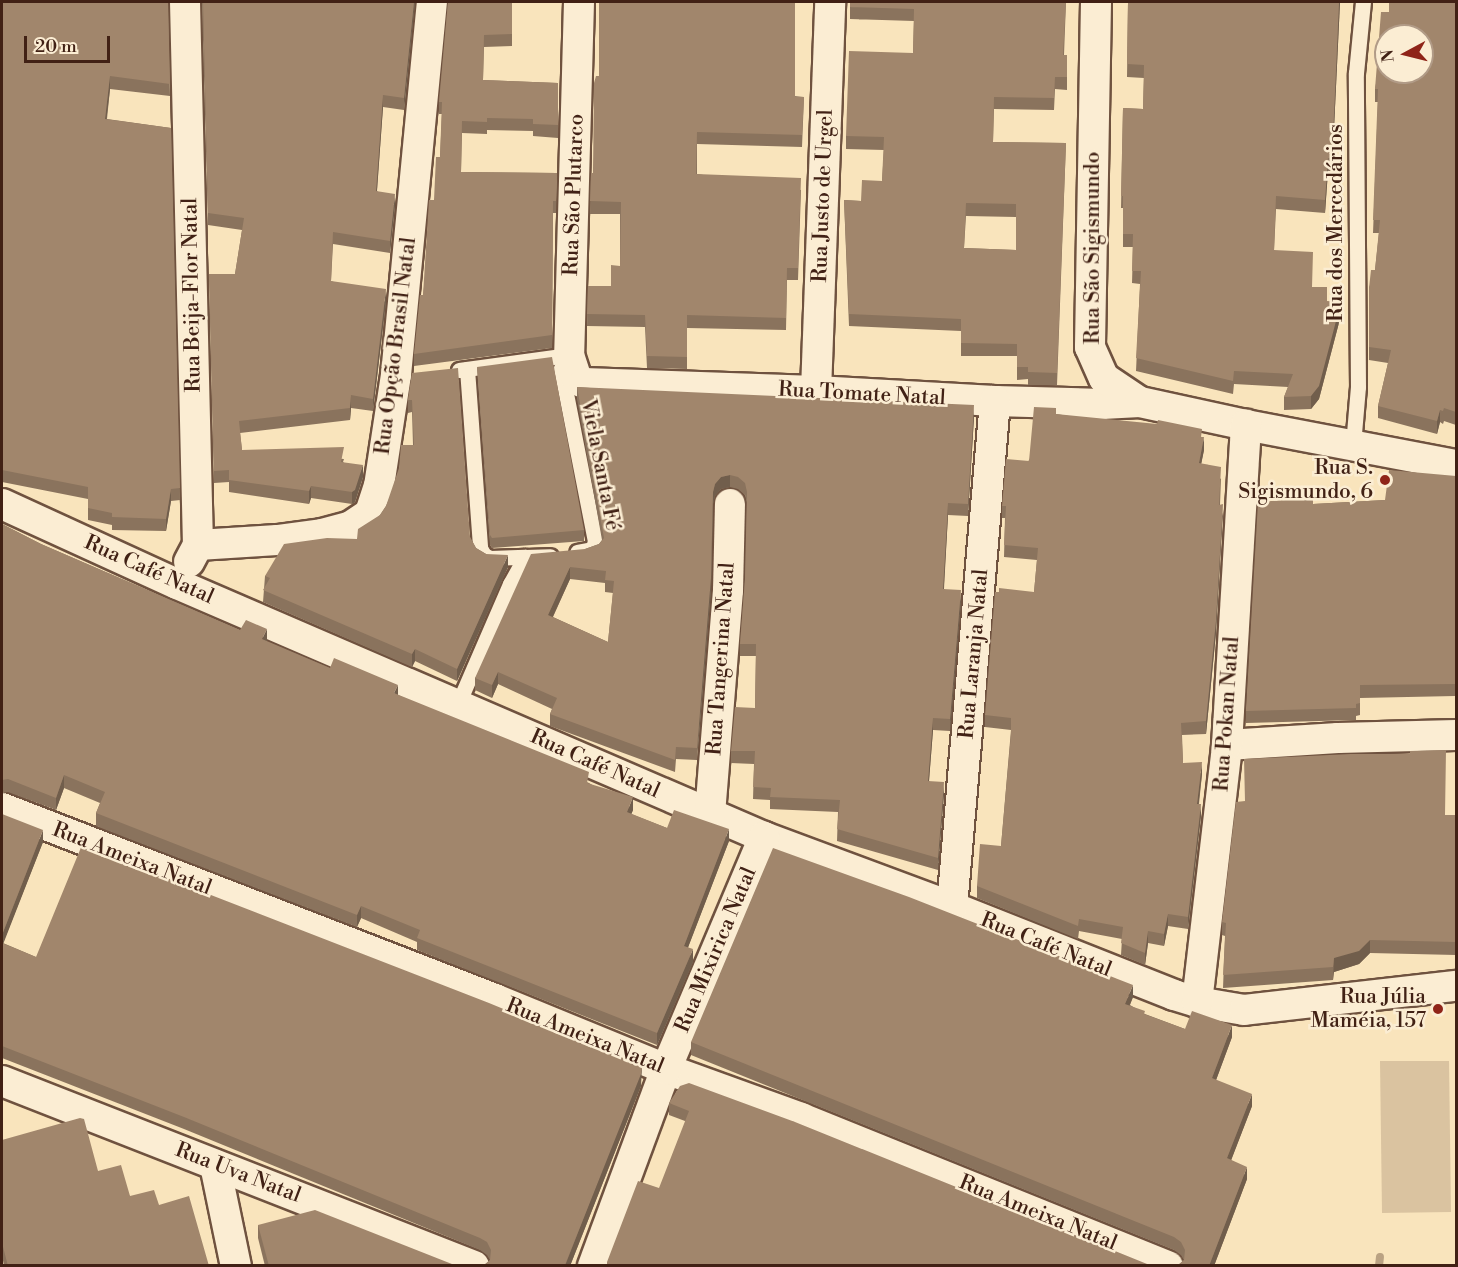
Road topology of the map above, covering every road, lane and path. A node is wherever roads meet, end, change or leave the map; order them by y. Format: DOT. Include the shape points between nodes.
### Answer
graph roads {
  1 [pos="185,2"];
  2 [pos="432,2"];
  3 [pos="579,2"];
  4 [pos="830,2"];
  5 [pos="1096,2"];
  6 [pos="1363,2"];
  7 [pos="565,356"];
  8 [pos="467,369"];
  9 [pos="444,373"];
  10 [pos="584,383"];
  11 [pos="816,391"];
  12 [pos="995,401"];
  13 [pos="1140,402"];
  14 [pos="1246,425"];
  15 [pos="1353,445"];
  16 [pos="1456,465"];
  17 [pos="2,504"];
  18 [pos="730,504"];
  19 [pos="198,545"];
  20 [pos="525,557"];
  21 [pos="177,584"];
  22 [pos="458,705"];
  23 [pos="1456,735"];
  24 [pos="1227,745"];
  25 [pos="2,808"];
  26 [pos="710,814"];
  27 [pos="764,837"];
  28 [pos="952,907"];
  29 [pos="1456,986"];
  30 [pos="1197,1002"];
  31 [pos="666,1069"];
  32 [pos="2,1081"];
  33 [pos="215,1165"];
  34 [pos="236,1266"];
  35 [pos="474,1266"];
  36 [pos="593,1266"];
  37 [pos="1168,1266"];
  1 -- 19 [label="street, Rua Beija-Flor Natal"];
  2 -- 19 [label="street, Rua Opção Brasil Natal" via="405,375 370,513 351,525 322,534"];
  3 -- 7 [label="street, Rua São Plutarco"];
  4 -- 11 [label="street, Rua Justo de Urgel"];
  5 -- 13 [label="street, Rua São Sigismundo" via="1090,347 1104,378"];
  6 -- 15 [label="lane, Rua dos Mercedários" via="1356,73 1358,387"];
  7 -- 8 [label="lane"];
  7 -- 10 [label="street, Rua São Plutarco" via="577,380"];
  7 -- 20 [label="lane, Viela Santa Fé" via="594,547"];
  8 -- 9 [label="lane"];
  8 -- 20 [label="lane, Viela Santa Fé" via="480,548 490,558"];
  10 -- 11 [label="street, Rua Tomate Natal"];
  11 -- 12 [label="street, Rua Tomate Natal"];
  12 -- 13 [label="street, Rua Tomate Natal"];
  12 -- 28 [label="street, Rua Laranja Natal"];
  13 -- 14 [label="street, Rua São Sigismundo"];
  14 -- 15 [label="street, Rua São Sigismundo"];
  14 -- 24 [label="street, Rua Pokan Natal"];
  15 -- 16 [label="street, Rua São Sigismundo"];
  17 -- 21 [label="street, Rua Café Natal"];
  18 -- 26 [label="street, Rua Tangerina Natal" via="728,591"];
  19 -- 21 [label="street, Rua Beija-Flor Natal"];
  20 -- 22 [label="lane"];
  21 -- 22 [label="street, Rua Café Natal"];
  22 -- 26 [label="street, Rua Café Natal"];
  23 -- 24 [label="street"];
  24 -- 30 [label="street, Rua Pokan Natal"];
  25 -- 31 [label="street, Rua Ameixa Natal"];
  26 -- 27 [label="street, Rua Café Natal"];
  27 -- 28 [label="street, Rua Café Natal"];
  27 -- 31 [label="street, Rua Mixirica Natal"];
  28 -- 30 [label="street, Rua Café Natal" via="1152,988"];
  29 -- 30 [label="street, Rua Café Natal" via="1282,1008 1244,1010"];
  31 -- 36 [label="street, Rua Mixirica Natal"];
  31 -- 37 [label="street, Rua Ameixa Natal" via="801,1118"];
  32 -- 33 [label="street, Rua Uva Natal"];
  33 -- 34 [label="street"];
  33 -- 35 [label="street, Rua Uva Natal"];
}
